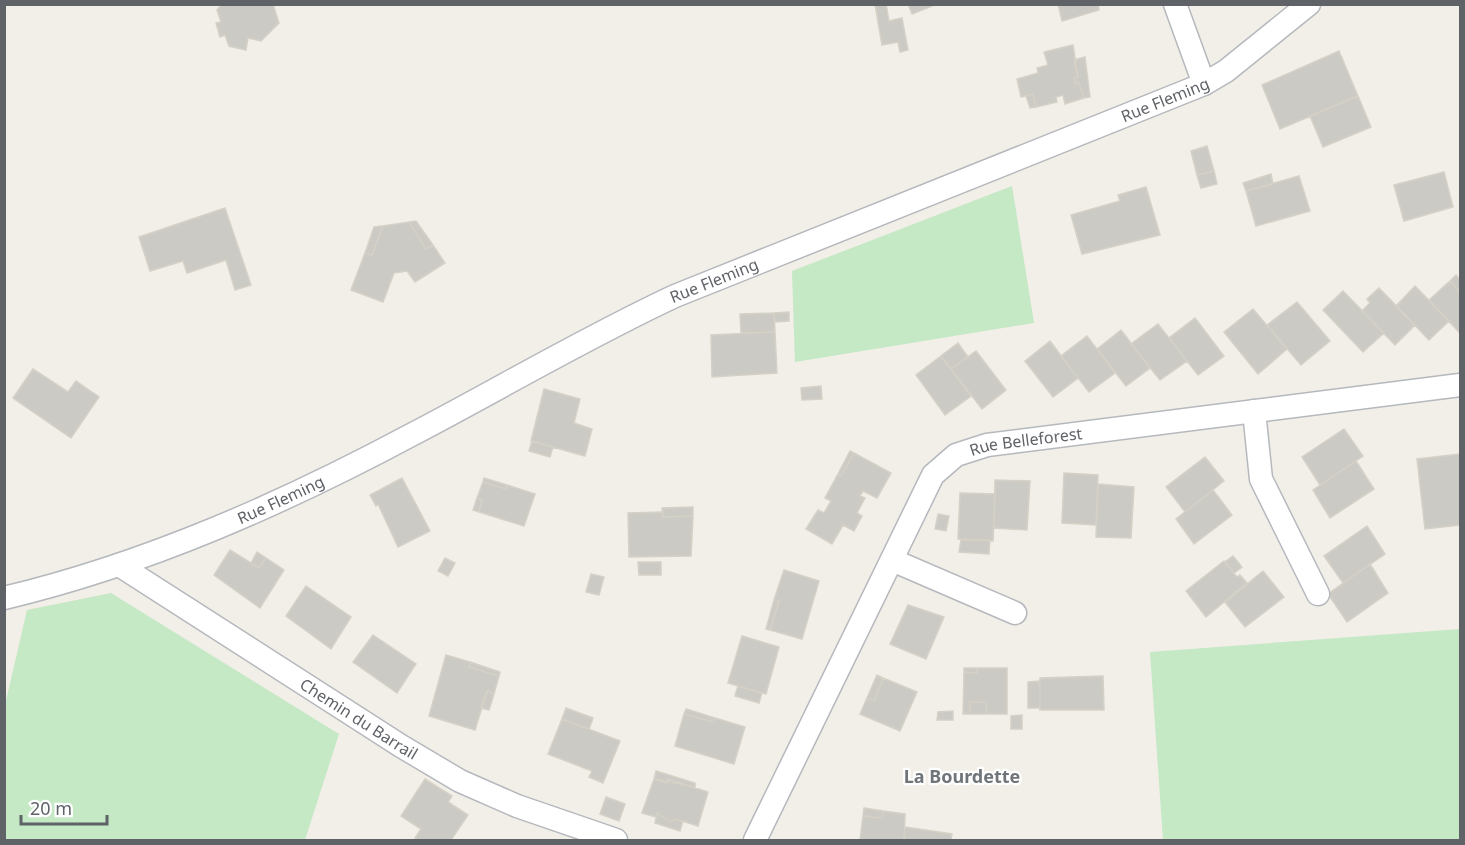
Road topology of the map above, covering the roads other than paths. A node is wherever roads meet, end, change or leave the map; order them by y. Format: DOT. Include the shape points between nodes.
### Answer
graph roads {
  1 [pos="1175,4"];
  2 [pos="1309,4"];
  3 [pos="1204,84"];
  4 [pos="1461,385"];
  5 [pos="1254,411"];
  6 [pos="892,560"];
  7 [pos="119,565"];
  8 [pos="1318,594"];
  9 [pos="4,598"];
  10 [pos="1016,613"];
  11 [pos="616,840"];
  12 [pos="755,840"];
  1 -- 3 [label="street"];
  2 -- 3 [label="street, Rue Fleming"];
  3 -- 7 [label="street, Rue Fleming" via="675,296 271,505"];
  4 -- 5 [label="street, Rue Belleforest"];
  5 -- 6 [label="street, Rue Belleforest" via="987,445 956,455 933,476"];
  5 -- 8 [label="street" via="1261,479"];
  6 -- 10 [label="street"];
  6 -- 12 [label="street, Rue Belleforest"];
  7 -- 9 [label="street, Rue Fleming"];
  7 -- 11 [label="street, Chemin du Barrail" via="460,781 517,806"];
}
